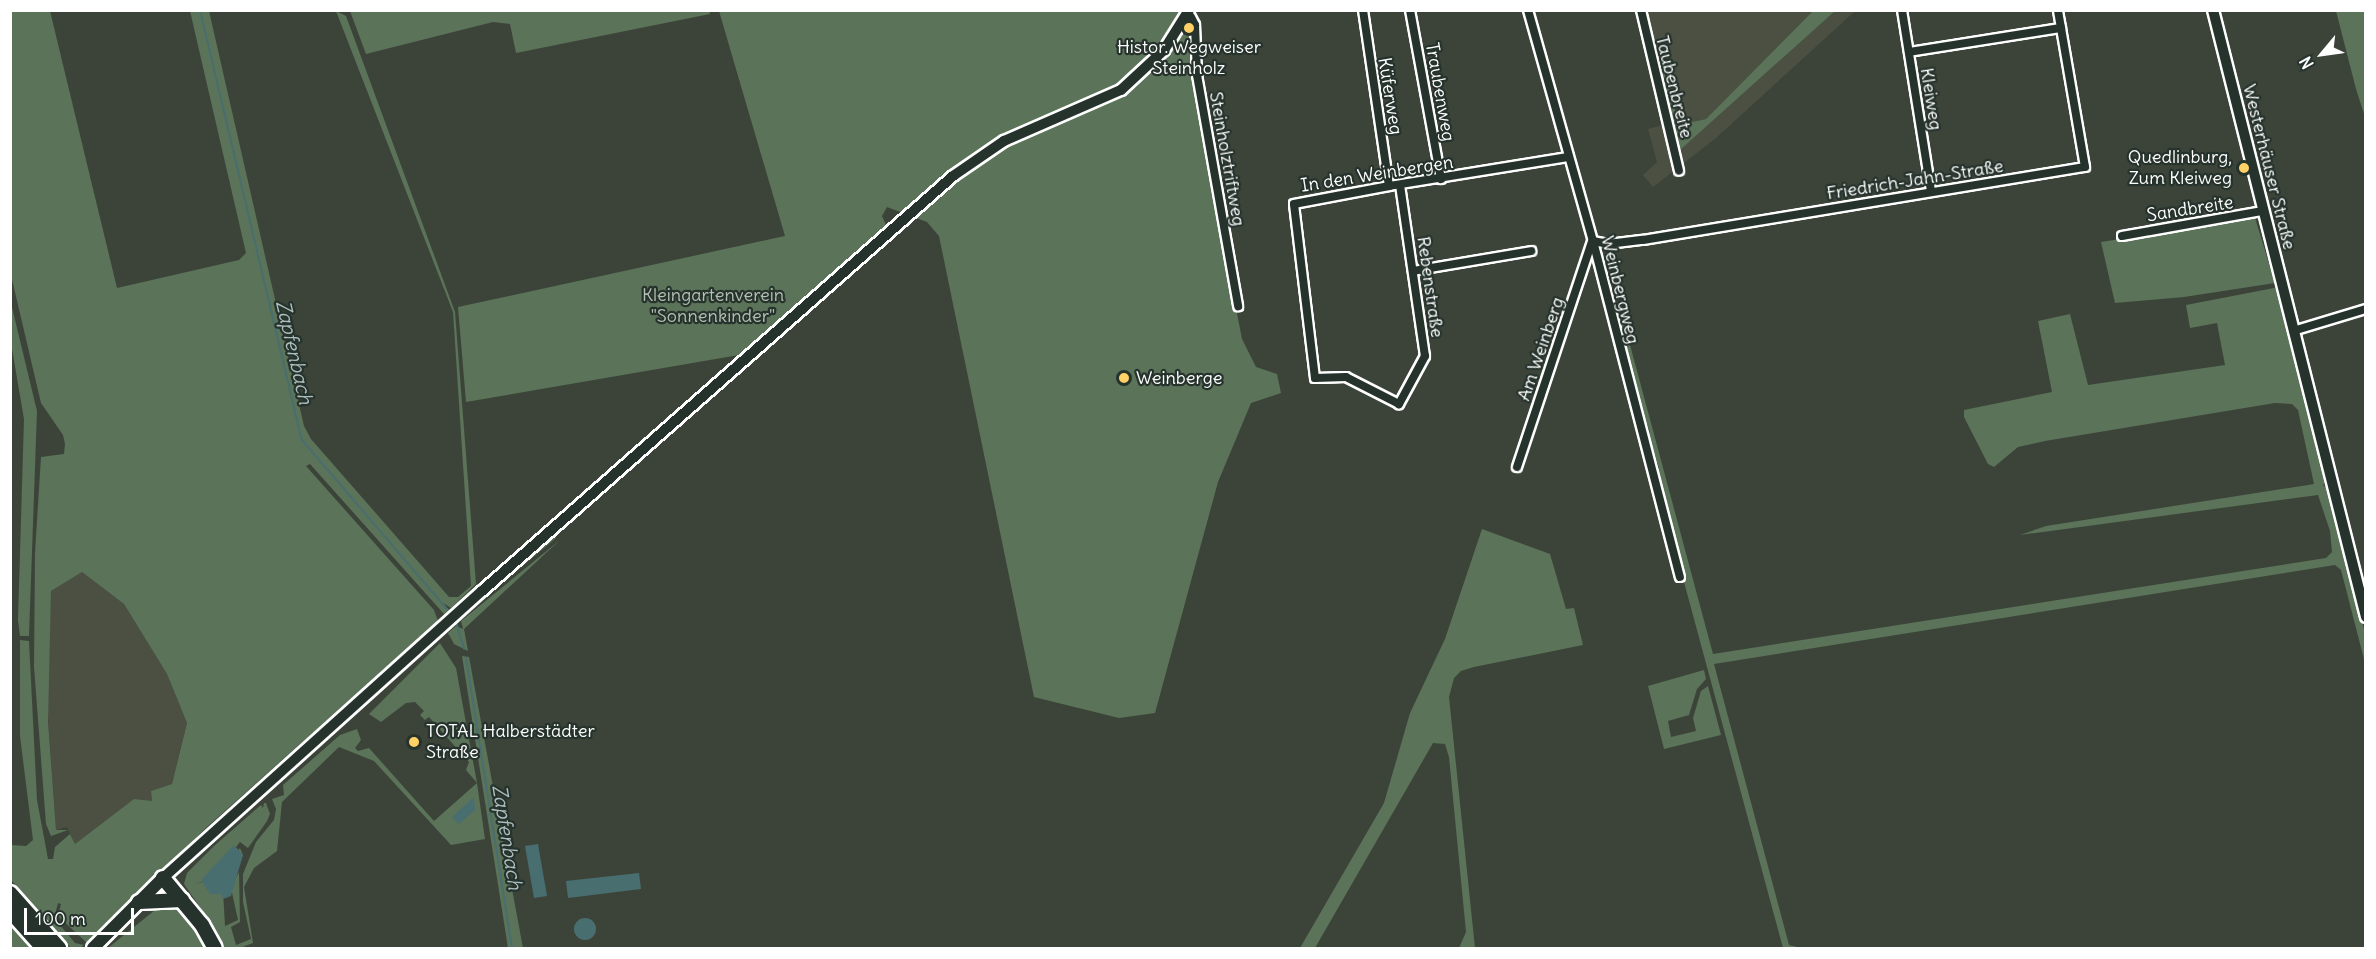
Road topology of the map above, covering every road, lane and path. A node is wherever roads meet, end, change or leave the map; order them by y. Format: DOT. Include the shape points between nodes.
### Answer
graph roads {
  1 [pos="1363,10"];
  2 [pos="1410,10"];
  3 [pos="1528,10"];
  4 [pos="1641,10"];
  5 [pos="1902,10"];
  6 [pos="2058,10"];
  7 [pos="2213,10"];
  8 [pos="1190,14"];
  9 [pos="2061,28"];
  10 [pos="1909,52"];
  11 [pos="1569,158"];
  12 [pos="1679,171"];
  13 [pos="1441,179"];
  14 [pos="1400,185"];
  15 [pos="1389,186"];
  16 [pos="1931,192"];
  17 [pos="2263,211"];
  18 [pos="2122,236"];
  19 [pos="1593,240"];
  20 [pos="1531,251"];
  21 [pos="1413,271"];
  22 [pos="1238,306"];
  23 [pos="2366,309"];
  24 [pos="2293,331"];
  25 [pos="1315,378"];
  26 [pos="1517,467"];
  27 [pos="1680,577"];
  28 [pos="2366,617"];
  29 [pos="163,878"];
  30 [pos="10,893"];
  31 [pos="182,900"];
  32 [pos="139,902"];
  33 [pos="10,911"];
  34 [pos="17,924"];
  35 [pos="95,946"];
  36 [pos="43,948"];
  37 [pos="58,948"];
  38 [pos="215,948"];
  1 -- 15 [label="street, Küferweg"];
  2 -- 13 [label="street, Traubenweg"];
  3 -- 11 [label="street, Weinbergweg"];
  4 -- 12 [label="street, Taubenbreite"];
  5 -- 10 [label="street, Kleiweg"];
  6 -- 9 [label="street, Friedrich-Jahn-Straße"];
  7 -- 17 [label="main road, Westerhäuser Straße"];
  8 -- 22 [label="street, Steinholztriftweg" via="1195,25 1197,75"];
  8 -- 29 [label="main road" via="1158,57 1121,90 1009,138 973,160"];
  9 -- 10 [label="street"];
  9 -- 16 [label="street, Friedrich-Jahn-Straße" via="2085,167"];
  10 -- 16 [label="street, Kleiweg"];
  11 -- 13 [label="street, In den Weinbergen"];
  11 -- 19 [label="street, Weinbergweg"];
  13 -- 14 [label="street, In den Weinbergen"];
  14 -- 15 [label="street, In den Weinbergen"];
  14 -- 21 [label="street, Rebenstraße"];
  15 -- 25 [label="street, In den Weinbergen" via="1294,204"];
  16 -- 19 [label="street, Friedrich-Jahn-Straße" via="1643,240 1608,244"];
  17 -- 18 [label="street, Sandbreite"];
  17 -- 24 [label="main road, Westerhäuser Straße"];
  19 -- 26 [label="street, Am Weinberg"];
  19 -- 27 [label="street, Weinbergweg"];
  20 -- 21 [label="street"];
  21 -- 25 [label="street, Rebenstraße" via="1425,356 1399,404 1346,377"];
  23 -- 24 [label="street"];
  24 -- 28 [label="main road, Westerhäuser Straße"];
  29 -- 31 [label="highway"];
  29 -- 32 [label="main road"];
  30 -- 37 [label="highway"];
  31 -- 32 [label="highway"];
  31 -- 38 [label="highway"];
  32 -- 35 [label="main road"];
  33 -- 34 [label="highway"];
  34 -- 36 [label="highway"];
}
